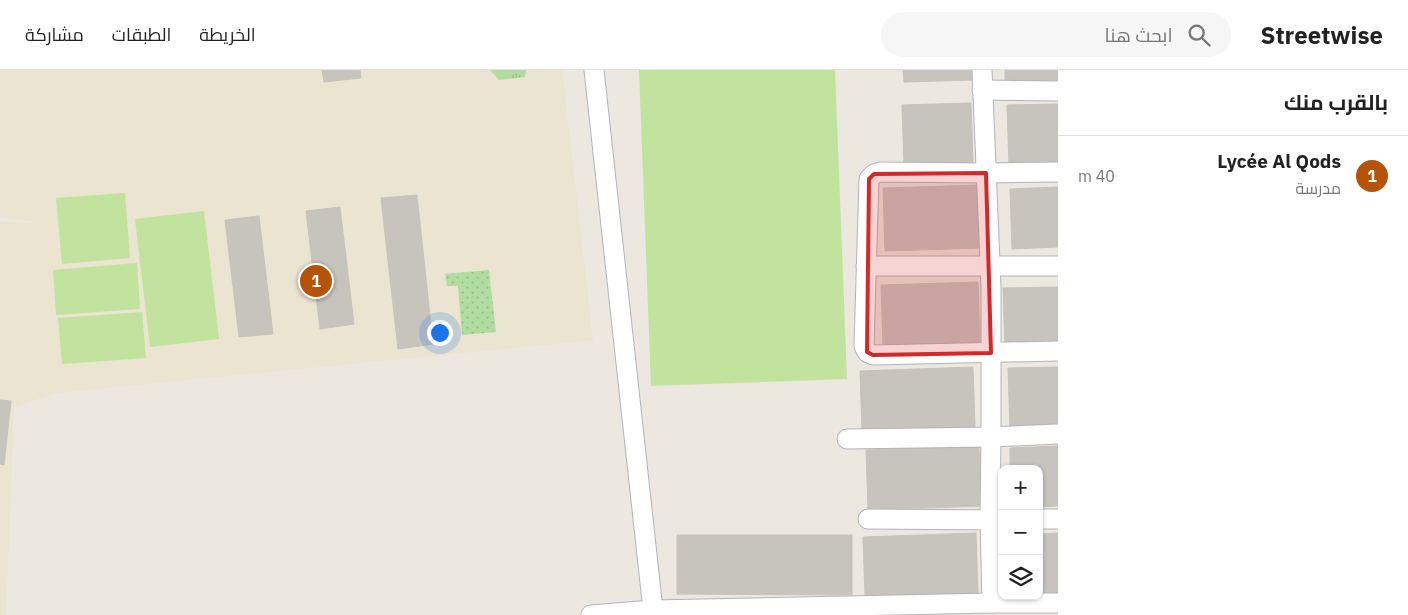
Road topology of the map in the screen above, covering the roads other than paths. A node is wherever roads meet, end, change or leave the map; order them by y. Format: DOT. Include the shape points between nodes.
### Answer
graph roads {
  1 [pos="594,70"];
  2 [pos="982,70"];
  3 [pos="982,90"];
  4 [pos="1058,91"];
  5 [pos="1058,172"];
  6 [pos="986,174"];
  7 [pos="866,266"];
  8 [pos="990,266"];
  9 [pos="1058,266"];
  10 [pos="1058,352"];
  11 [pos="991,353"];
  12 [pos="1058,434"];
  13 [pos="991,437"];
  14 [pos="847,439"];
  15 [pos="868,519"];
  16 [pos="1043,519"];
  17 [pos="1058,519"];
  18 [pos="996,520"];
  19 [pos="992,603"];
  20 [pos="1058,603"];
  21 [pos="653,613"];
  22 [pos="591,615"];
  1 -- 21 [label="street"];
  2 -- 3 [label="street"];
  3 -- 4 [label="street"];
  3 -- 6 [label="street"];
  5 -- 6 [label="street"];
  6 -- 7 [label="street" via="874,174 869,179"];
  6 -- 8 [label="street"];
  7 -- 8 [label="street"];
  7 -- 11 [label="street" via="864,346 867,352 873,355"];
  8 -- 9 [label="street"];
  8 -- 11 [label="street"];
  10 -- 11 [label="street"];
  11 -- 13 [label="street"];
  12 -- 13 [label="street"];
  13 -- 14 [label="street"];
  13 -- 18 [label="street"];
  15 -- 18 [label="street"];
  16 -- 17 [label="street"];
  18 -- 19 [label="street"];
  19 -- 20 [label="street"];
  19 -- 21 [label="street"];
  21 -- 22 [label="street"];
}
